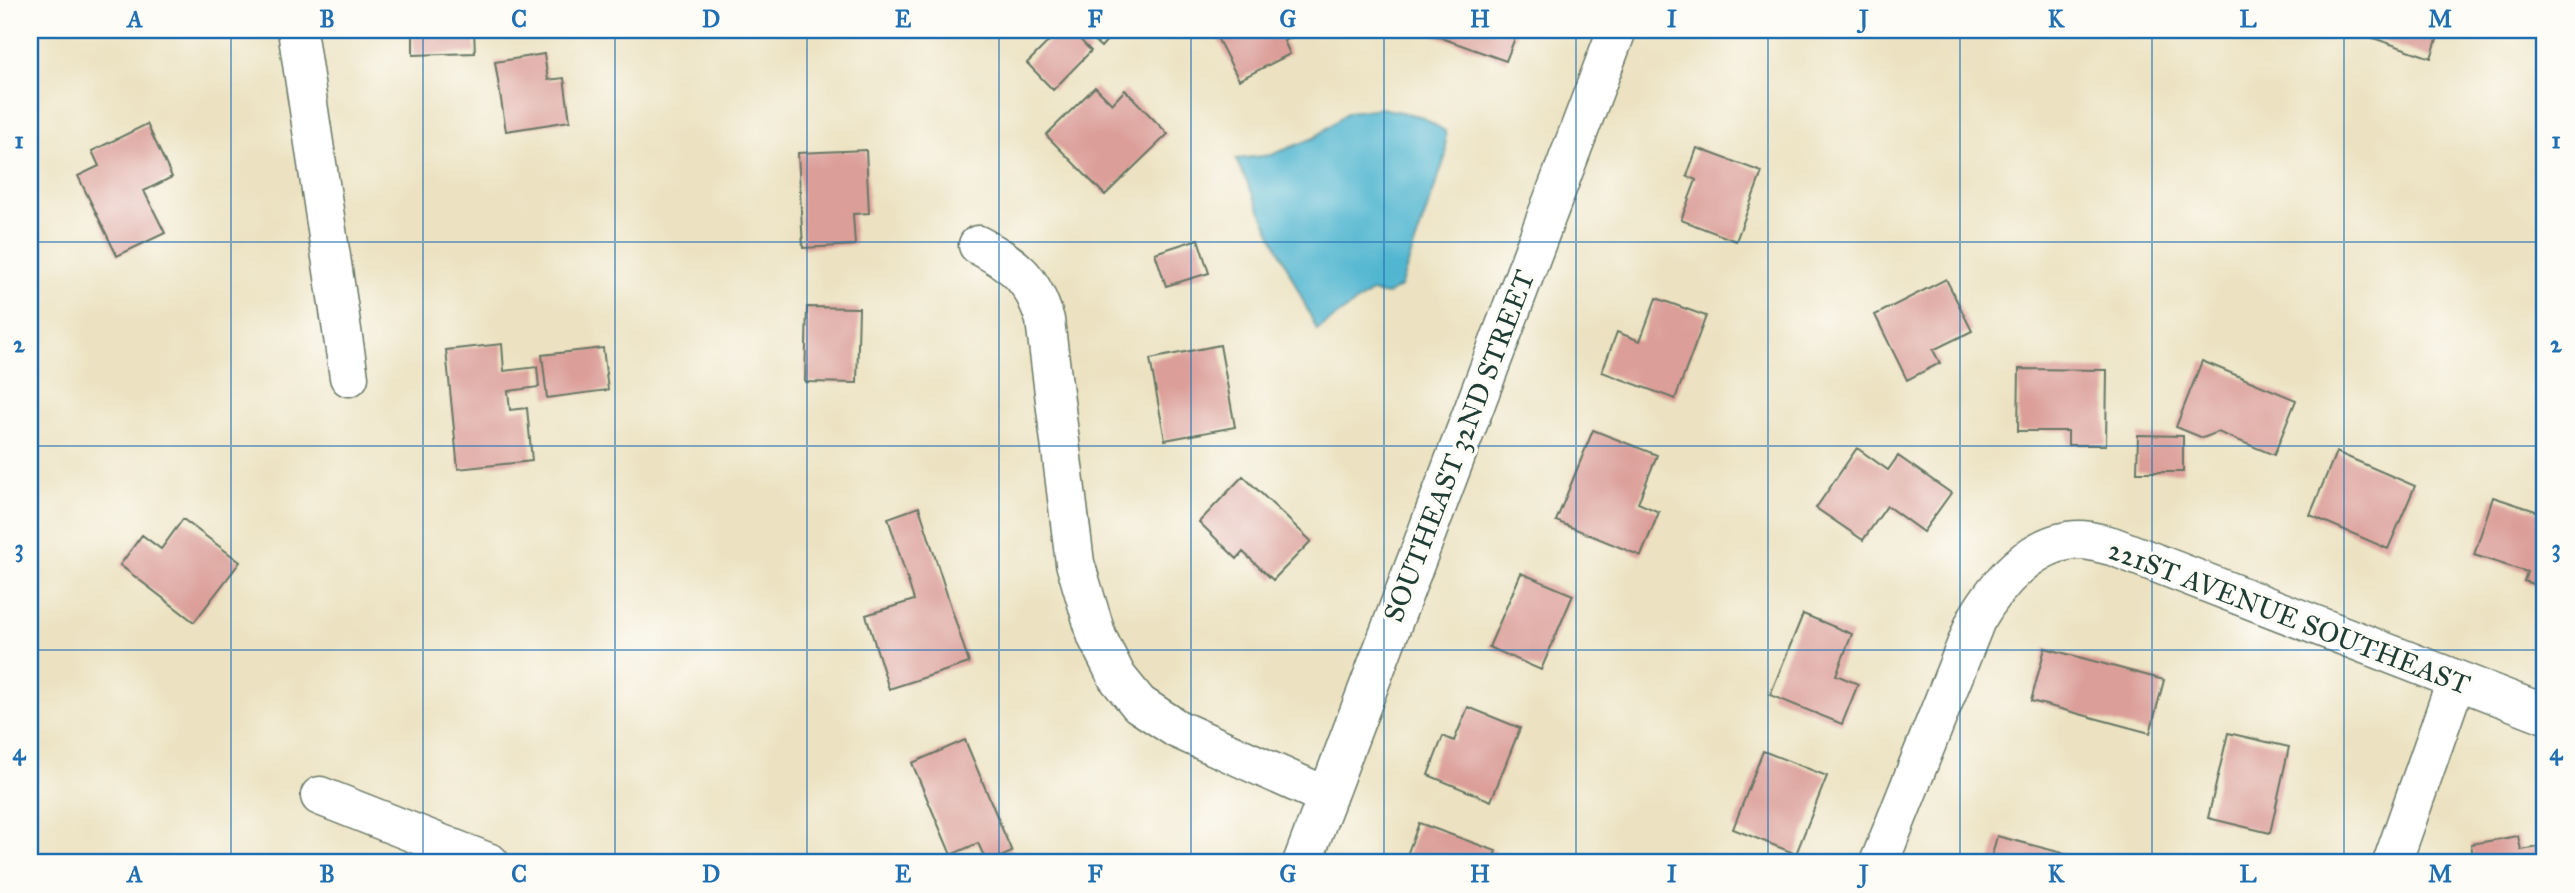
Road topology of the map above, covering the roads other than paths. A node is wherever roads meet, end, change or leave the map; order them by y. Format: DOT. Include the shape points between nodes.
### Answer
graph roads {
  1 [pos="297,30"];
  2 [pos="1617,30"];
  3 [pos="978,245"];
  4 [pos="349,377"];
  5 [pos="2456,681"];
  6 [pos="2545,715"];
  7 [pos="320,796"];
  8 [pos="1326,796"];
  9 [pos="490,863"];
  10 [pos="1302,863"];
  11 [pos="1879,863"];
  12 [pos="2392,863"];
  1 -- 4 [label="street"];
  2 -- 8 [label="street, SOUTHEAST 32ND STREET"];
  3 -- 8 [label="street" via="1022,274 1037,295 1045,320 1075,563 1097,637 1117,677 1139,704 1177,729"];
  5 -- 6 [label="street, 221ST AVENUE SOUTHEAST"];
  5 -- 11 [label="street, 221ST AVENUE SOUTHEAST" via="2112,546 2079,540 2053,545 2009,573 1976,620"];
  5 -- 12 [label="street"];
  7 -- 9 [label="street"];
  8 -- 10 [label="street, SOUTHEAST 32ND STREET"];
}
